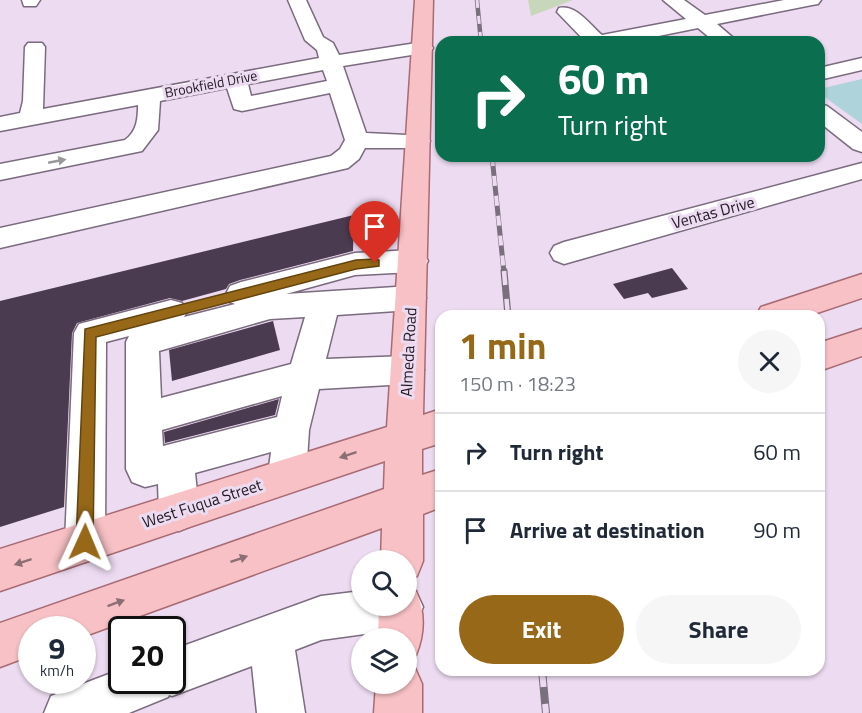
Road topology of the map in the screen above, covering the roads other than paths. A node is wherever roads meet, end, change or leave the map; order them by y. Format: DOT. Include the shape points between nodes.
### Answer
graph roads {
  1 [pos="424,0"];
  2 [pos="672,0"];
  3 [pos="303,1"];
  4 [pos="803,1"];
  5 [pos="566,12"];
  6 [pos="701,22"];
  7 [pos="592,36"];
  8 [pos="629,36"];
  9 [pos="720,36"];
  10 [pos="35,47"];
  11 [pos="423,48"];
  12 [pos="862,64"];
  13 [pos="335,73"];
  14 [pos="825,73"];
  15 [pos="149,96"];
  16 [pos="825,116"];
  17 [pos="30,118"];
  18 [pos="0,124"];
  19 [pos="357,140"];
  20 [pos="418,141"];
  21 [pos="862,144"];
  22 [pos="862,171"];
  23 [pos="0,172"];
  24 [pos="0,238"];
  25 [pos="564,253"];
  26 [pos="413,261"];
  27 [pos="862,286"];
  28 [pos="411,298"];
  29 [pos="324,303"];
  30 [pos="801,310"];
  31 [pos="407,370"];
  32 [pos="306,375"];
  33 [pos="144,419"];
  34 [pos="435,428"];
  35 [pos="291,430"];
  36 [pos="404,437"];
  37 [pos="175,460"];
  38 [pos="287,475"];
  39 [pos="435,490"];
  40 [pos="403,501"];
  41 [pos="179,511"];
  42 [pos="85,542"];
  43 [pos="402,550"];
  44 [pos="0,570"];
  45 [pos="351,614"];
  46 [pos="80,616"];
  47 [pos="271,636"];
  48 [pos="18,638"];
  49 [pos="0,645"];
  50 [pos="186,668"];
  51 [pos="118,694"];
  52 [pos="399,694"];
  53 [pos="68,713"];
  54 [pos="281,713"];
  55 [pos="398,713"];
  1 -- 11 [label="main road, Almeda Road"];
  2 -- 6 [label="street"];
  3 -- 13 [label="street" via="315,40 326,47"];
  4 -- 6 [label="street"];
  5 -- 7 [label="street"];
  6 -- 8 [label="street"];
  6 -- 9 [label="street"];
  10 -- 17 [label="street"];
  11 -- 13 [label="street"];
  11 -- 20 [label="main road, Almeda Road"];
  12 -- 14 [label="street"];
  13 -- 15 [label="street, Brookfield Drive" via="242,104 236,80"];
  13 -- 19 [label="street"];
  15 -- 17 [label="street, Brookfield Drive"];
  23 -- 15 [label="street, one-way" via="133,146 143,139 149,126"];
  16 -- 21 [label="street"];
  17 -- 18 [label="street, Brookfield Drive"];
  19 -- 20 [label="street"];
  19 -- 24 [label="street" via="350,154 339,162"];
  20 -- 26 [label="main road, Almeda Road"];
  22 -- 25 [label="street, Ventas Drive"];
  26 -- 28 [label="main road, Almeda Road"];
  26 -- 42 [label="street" via="356,264 90,333"];
  27 -- 30 [label="main road"];
  28 -- 29 [label="street"];
  28 -- 31 [label="main road, Almeda Road"];
  29 -- 32 [label="street"];
  29 -- 33 [label="street" via="270,307 142,342"];
  31 -- 32 [label="street"];
  31 -- 36 [label="main road, Almeda Road"];
  32 -- 33 [label="street"];
  32 -- 35 [label="street"];
  33 -- 37 [label="street" via="145,469"];
  34 -- 36 [label="main road, West Fuqua Street"];
  35 -- 37 [label="street"];
  35 -- 38 [label="street"];
  36 -- 38 [label="main road, West Fuqua Street, one-way"];
  36 -- 40 [label="main road, Almeda Road"];
  37 -- 41 [label="street"];
  38 -- 41 [label="main road, West Fuqua Street"];
  39 -- 40 [label="main road"];
  40 -- 43 [label="main road, Almeda Road"];
  46 -- 40 [label="main road, one-way"];
  41 -- 42 [label="main road, West Fuqua Street"];
  42 -- 44 [label="main road, West Fuqua Street, one-way"];
  45 -- 47 [label="street" via="321,618"];
  47 -- 50 [label="street"];
  47 -- 54 [label="street"];
  48 -- 49 [label="main road"];
  51 -- 53 [label="street"];
  52 -- 55 [label="main road"];
}
